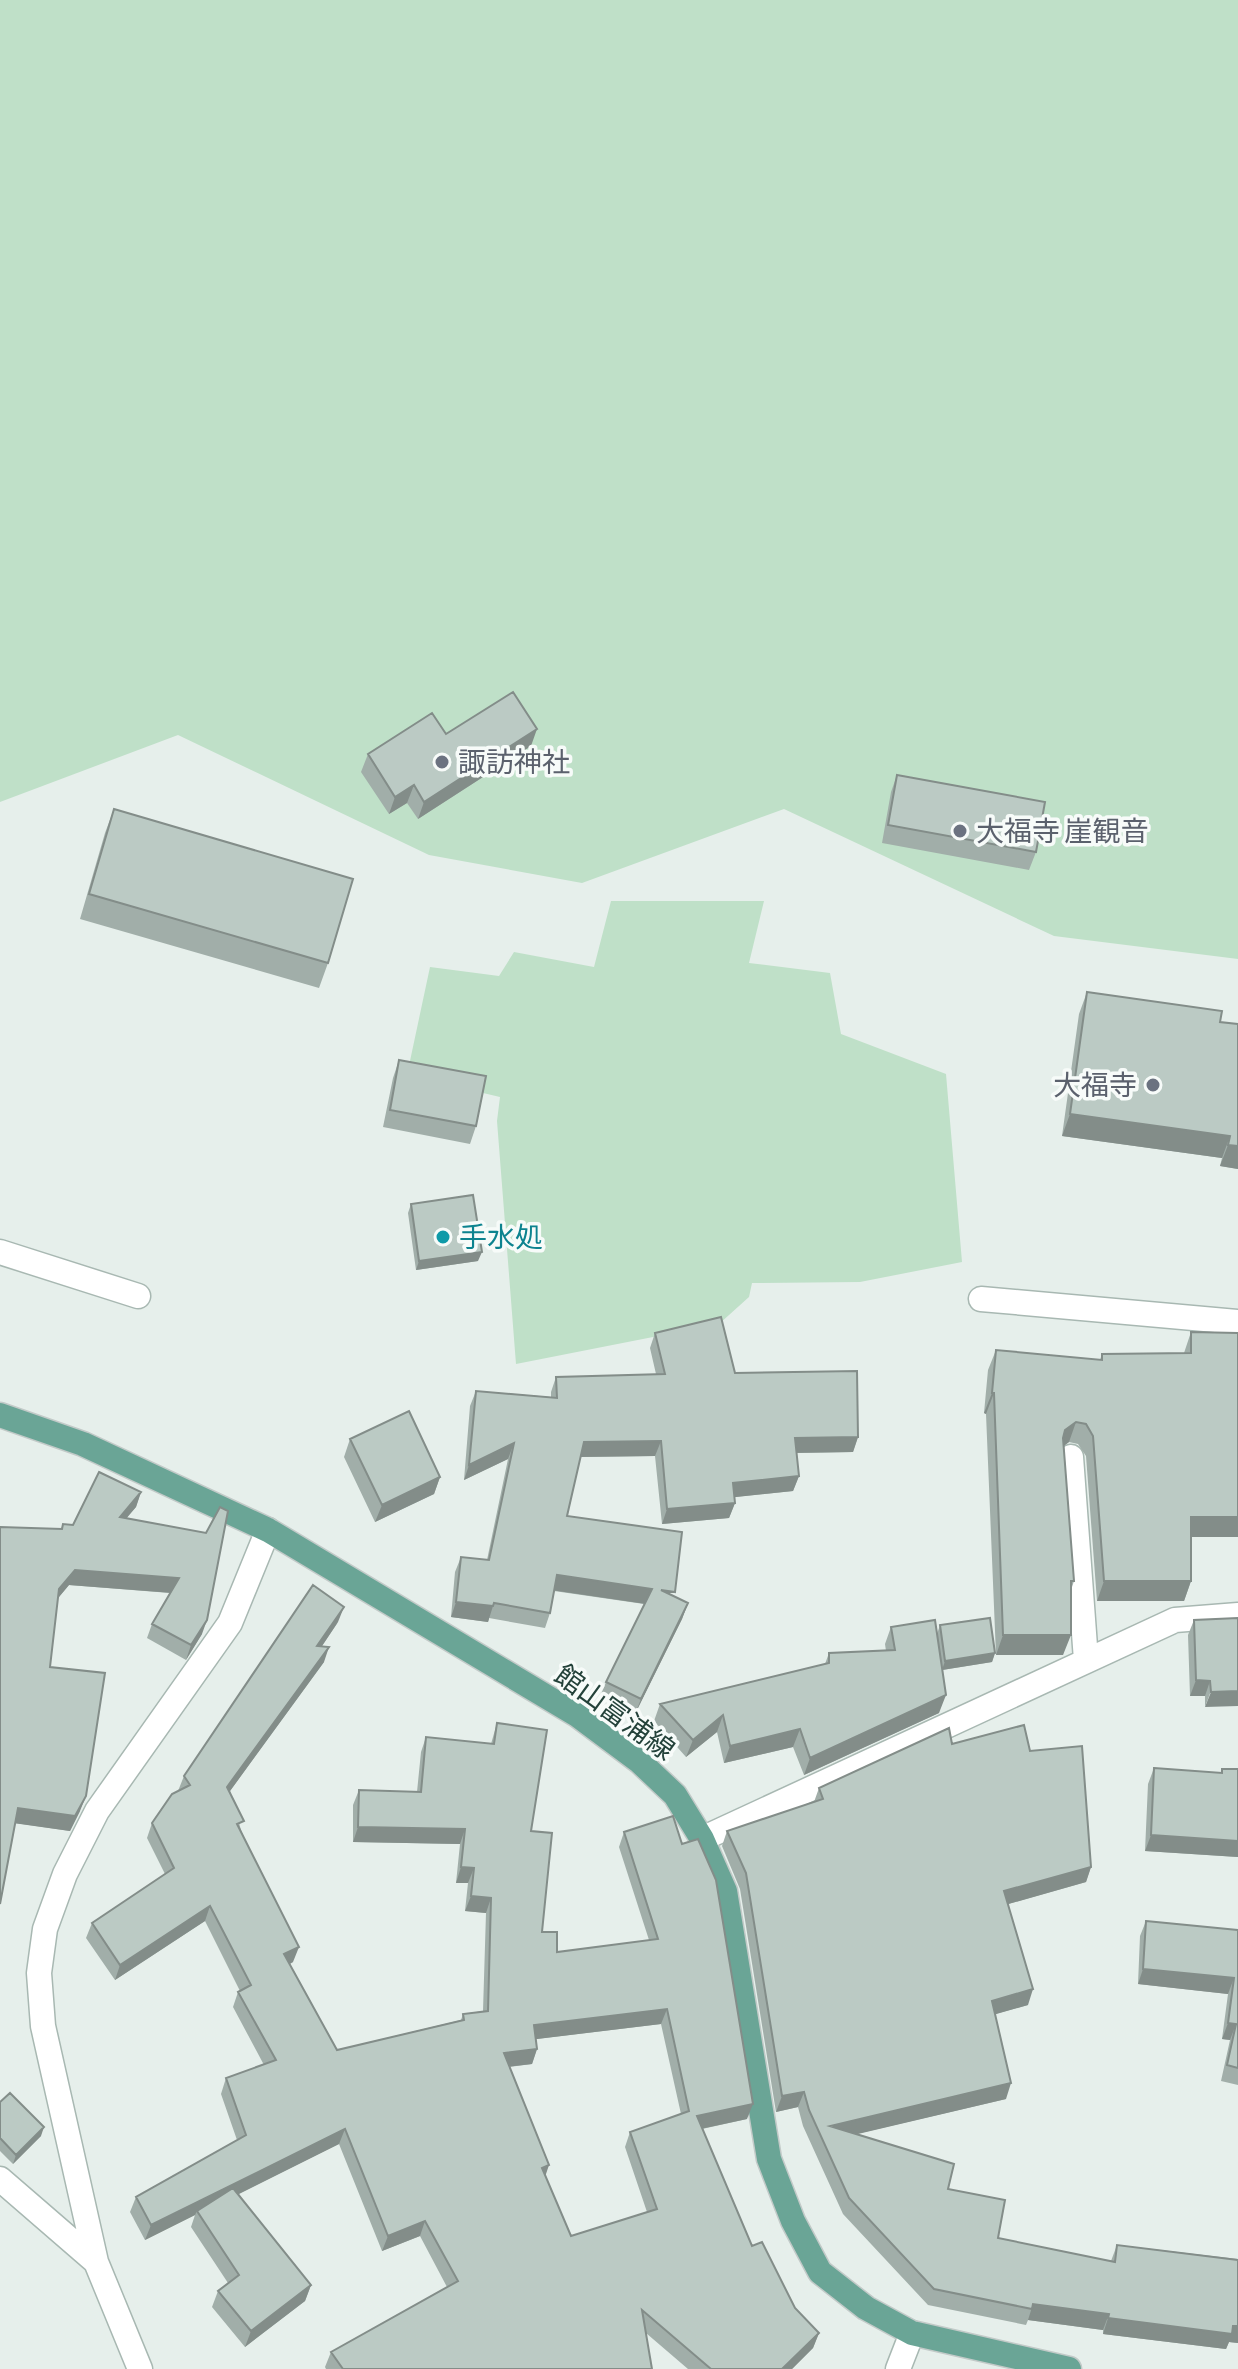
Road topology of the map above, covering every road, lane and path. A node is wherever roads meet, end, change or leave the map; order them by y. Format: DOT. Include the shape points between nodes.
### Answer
graph roads {
  1 [pos="0,1252"];
  2 [pos="138,1296"];
  3 [pos="981,1299"];
  4 [pos="1238,1322"];
  5 [pos="0,1415"];
  6 [pos="1071,1457"];
  7 [pos="268,1530"];
  8 [pos="1238,1615"];
  9 [pos="1086,1660"];
  10 [pos="702,1839"];
  11 [pos="0,2179"];
  12 [pos="96,2262"];
  13 [pos="912,2333"];
  14 [pos="140,2369"];
  15 [pos="898,2369"];
  16 [pos="1069,2369"];
  1 -- 2 [label="street"];
  3 -- 4 [label="street"];
  5 -- 7 [label="main road, 館山富浦線" via="83,1444"];
  6 -- 9 [label="street"];
  7 -- 10 [label="main road, 館山富浦線" via="577,1715 675,1795"];
  7 -- 12 [label="street" via="230,1623 97,1811 45,1929 39,1973 43,2026"];
  8 -- 9 [label="street" via="1175,1620"];
  9 -- 10 [label="street"];
  10 -- 13 [label="main road, 館山富浦線" via="725,1891 769,2159 793,2221 820,2272 866,2308"];
  11 -- 12 [label="street"];
  12 -- 14 [label="street"];
  13 -- 15 [label="street"];
  13 -- 16 [label="main road, 館山富浦線"];
}
